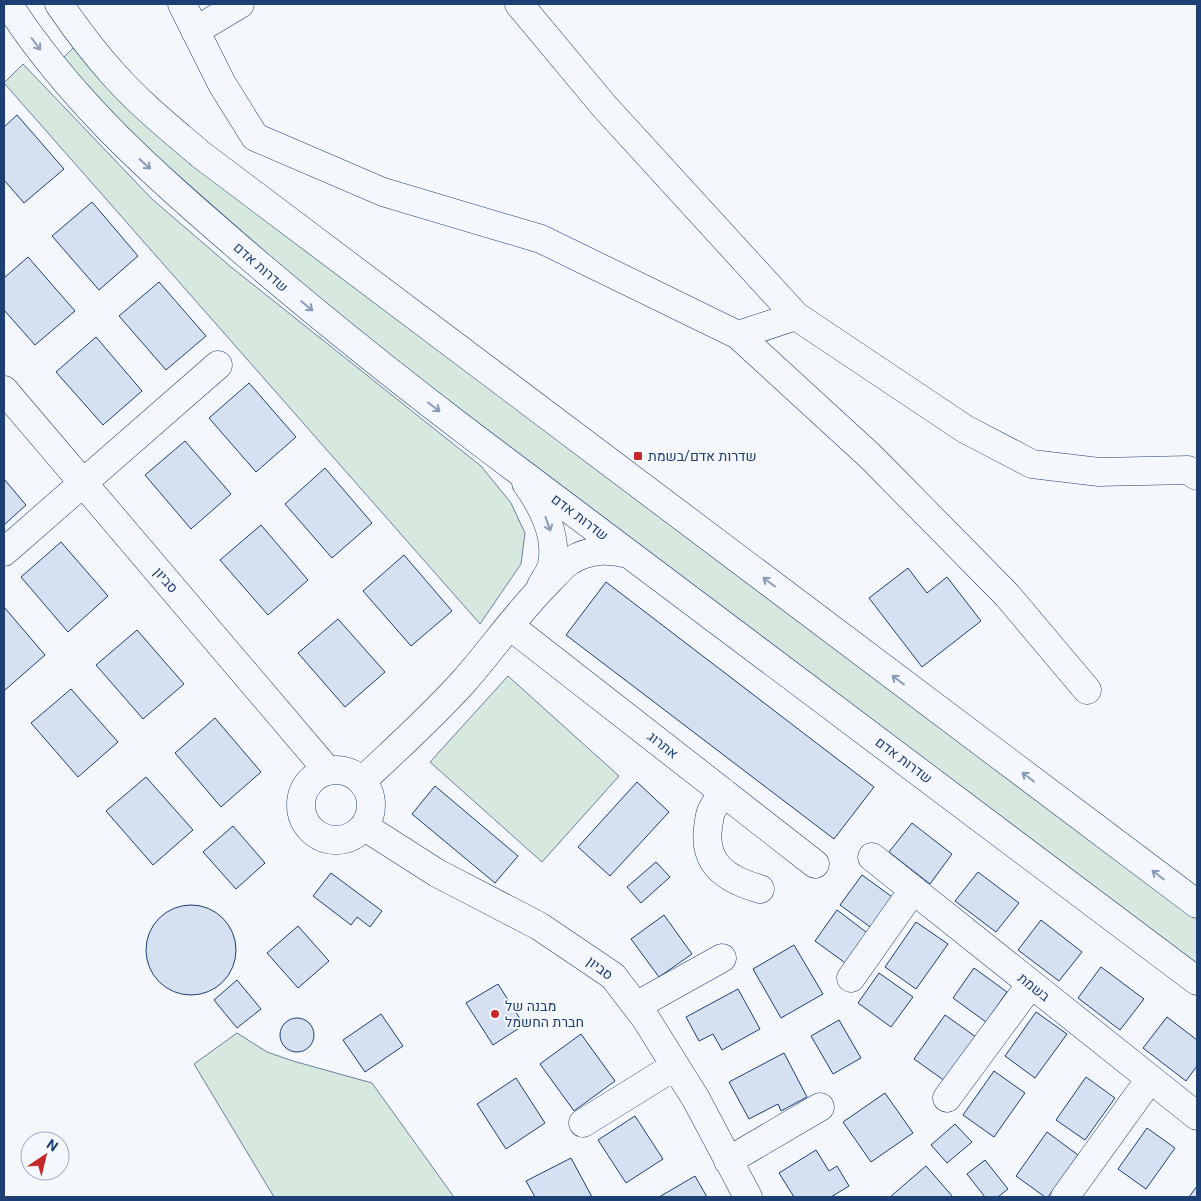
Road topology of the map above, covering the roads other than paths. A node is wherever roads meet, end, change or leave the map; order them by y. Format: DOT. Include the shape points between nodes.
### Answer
graph roads {
  1 [pos="8,4"];
  2 [pos="59,4"];
  3 [pos="182,4"];
  4 [pos="240,4"];
  5 [pos="520,4"];
  6 [pos="195,31"];
  7 [pos="796,316"];
  8 [pos="738,335"];
  9 [pos="218,365"];
  10 [pos="4,390"];
  11 [pos="514,468"];
  12 [pos="1197,476"];
  13 [pos="83,483"];
  14 [pos="4,552"];
  15 [pos="628,554"];
  16 [pos="539,591"];
  17 [pos="510,626"];
  18 [pos="1087,690"];
  19 [pos="328,771"];
  20 [pos="362,781"];
  21 [pos="723,792"];
  22 [pos="365,827"];
  23 [pos="872,857"];
  24 [pos="815,864"];
  25 [pos="760,889"];
  26 [pos="913,890"];
  27 [pos="1197,904"];
  28 [pos="722,958"];
  29 [pos="851,978"];
  30 [pos="1197,981"];
  31 [pos="1030,984"];
  32 [pos="636,1006"];
  33 [pos="675,1066"];
  34 [pos="1150,1079"];
  35 [pos="947,1098"];
  36 [pos="820,1107"];
  37 [pos="1197,1116"];
  38 [pos="583,1123"];
  39 [pos="728,1161"];
  40 [pos="748,1197"];
  41 [pos="1065,1197"];
  1 -- 11 [label="street, שדרות אדם, one-way" via="53,66 127,148 381,367"];
  27 -- 2 [label="street, one-way" via="200,154 116,77"];
  3 -- 6 [label="street"];
  4 -- 6 [label="street"];
  5 -- 7 [label="street" via="604,106"];
  6 -- 8 [label="street" via="222,84 255,137 383,192 541,239"];
  7 -- 8 [label="street"];
  7 -- 12 [label="street" via="965,429 1032,464 1099,472 1188,470"];
  8 -- 18 [label="street" via="870,456 1007,595"];
  9 -- 13 [label="street"];
  10 -- 13 [label="street, סביון"];
  11 -- 15 [label="street, שדרות אדם"];
  11 -- 16 [label="street, one-way" via="534,494 553,538 552,565"];
  13 -- 14 [label="street"];
  13 -- 19 [label="street, סביון"];
  15 -- 16 [label="street" via="599,550 583,554 568,562"];
  15 -- 30 [label="street, שדרות אדם"];
  16 -- 17 [label="street"];
  17 -- 20 [label="street" via="438,709"];
  17 -- 21 [label="street, אתרוג"];
  19 -- 20 [label="street" via="340,770"];
  19 -- 22 [label="street" via="317,775 302,794 300,806 307,827 328,840 340,841 356,835"];
  20 -- 22 [label="street" via="372,804"];
  21 -- 24 [label="street, אתרוג"];
  21 -- 25 [label="street" via="710,814 707,837 710,854 720,870 732,879"];
  22 -- 32 [label="street, סביון" via="437,873 539,926 613,976"];
  23 -- 26 [label="street, בשמת"];
  26 -- 29 [label="street"];
  26 -- 31 [label="street, בשמת"];
  28 -- 32 [label="street"];
  31 -- 34 [label="street, בשמת"];
  31 -- 35 [label="street"];
  32 -- 33 [label="street, סביון"];
  33 -- 38 [label="street"];
  33 -- 39 [label="street, סביון"];
  34 -- 37 [label="street, בשמת"];
  34 -- 41 [label="street"];
  36 -- 39 [label="street"];
  39 -- 40 [label="street, סביון"];
}
